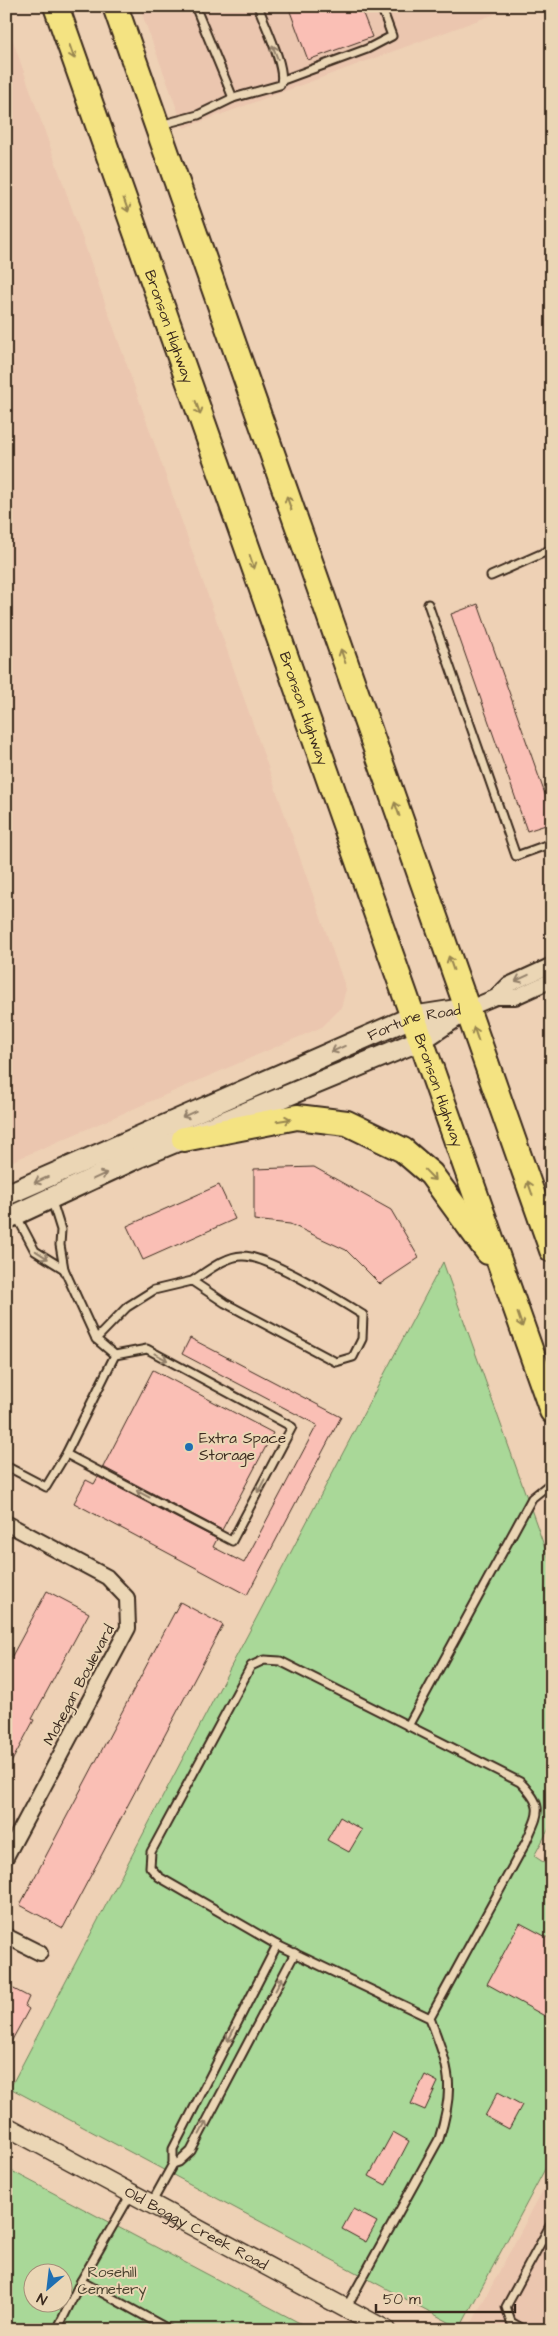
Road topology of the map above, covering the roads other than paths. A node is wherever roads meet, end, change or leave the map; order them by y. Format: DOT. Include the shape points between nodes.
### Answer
graph roads {
  1 [pos="56,6"];
  2 [pos="115,6"];
  3 [pos="195,6"];
  4 [pos="258,6"];
  5 [pos="381,6"];
  6 [pos="283,80"];
  7 [pos="233,98"];
  8 [pos="157,126"];
  9 [pos="552,549"];
  10 [pos="491,576"];
  11 [pos="428,604"];
  12 [pos="552,843"];
  13 [pos="552,965"];
  14 [pos="552,980"];
  15 [pos="496,997"];
  16 [pos="467,1009"];
  17 [pos="412,1016"];
  18 [pos="421,1040"];
  19 [pos="184,1139"];
  20 [pos="6,1195"];
  21 [pos="51,1198"];
  22 [pos="11,1217"];
  23 [pos="552,1250"];
  24 [pos="64,1269"];
  25 [pos="504,1274"];
  26 [pos="192,1281"];
  27 [pos="96,1339"];
  28 [pos="115,1355"];
  29 [pos="552,1411"];
  30 [pos="66,1454"];
  31 [pos="6,1466"];
  32 [pos="552,1482"];
  33 [pos="6,1523"];
  34 [pos="408,1726"];
  35 [pos="6,1857"];
  36 [pos="6,1936"];
  37 [pos="277,1945"];
  38 [pos="295,1952"];
  39 [pos="40,1953"];
  40 [pos="430,2018"];
  41 [pos="6,2126"];
  42 [pos="173,2164"];
  43 [pos="131,2193"];
  44 [pos="151,2204"];
  45 [pos="552,2222"];
  46 [pos="81,2281"];
  47 [pos="346,2308"];
  48 [pos="57,2330"];
  49 [pos="170,2330"];
  50 [pos="386,2330"];
  51 [pos="526,2330"];
  1 -- 17 [label="highway, Bronson Highway, one-way"];
  2 -- 8 [label="highway"];
  3 -- 7 [label="lane"];
  6 -- 4 [label="lane, one-way"];
  5 -- 6 [label="lane" via="392,36 368,49"];
  6 -- 7 [label="lane" via="280,85"];
  7 -- 8 [label="lane" via="198,115"];
  16 -- 8 [label="highway, one-way"];
  9 -- 10 [label="lane"];
  11 -- 12 [label="lane" via="516,856"];
  13 -- 15 [label="street, one-way" via="508,985"];
  14 -- 15 [label="street" via="514,997"];
  15 -- 16 [label="street"];
  16 -- 17 [label="main road, Fortune Road"];
  16 -- 18 [label="main road, Fortune Road"];
  23 -- 16 [label="highway, one-way"];
  17 -- 18 [label="highway, Bronson Highway"];
  17 -- 20 [label="main road, Fortune Road, one-way"];
  18 -- 19 [label="main road, Fortune Road"];
  18 -- 25 [label="highway, Bronson Highway"];
  21 -- 19 [label="main road, Fortune Road, one-way"];
  19 -- 25 [label="highway, one-way" via="297,1118 347,1123 403,1150 431,1174"];
  21 -- 22 [label="main road, Fortune Road"];
  21 -- 24 [label="lane" via="61,1230"];
  22 -- 24 [label="lane, one-way" via="34,1251"];
  24 -- 27 [label="lane"];
  25 -- 29 [label="highway, Bronson Highway, one-way"];
  26 -- 26 [label="lane" via="225,1303 336,1362 354,1357 362,1340 363,1315 313,1285 263,1261 242,1256 219,1264"];
  26 -- 27 [label="lane" via="154,1290 127,1307"];
  27 -- 28 [label="lane"];
  28 -- 30 [label="lane"];
  28 -- 30 [label="lane, one-way" via="147,1349 292,1428 232,1541"];
  30 -- 31 [label="lane" via="46,1487"];
  32 -- 34 [label="lane" via="532,1498"];
  33 -- 35 [label="street, Mohegan Boulevard" via="106,1578 127,1598 128,1628"];
  34 -- 37 [label="lane" via="280,1661 264,1660 251,1666 150,1852 150,1868 158,1877"];
  34 -- 40 [label="lane" via="520,1782 534,1796 538,1814"];
  36 -- 39 [label="street"];
  37 -- 38 [label="lane"];
  37 -- 42 [label="lane, one-way" via="173,2149"];
  38 -- 40 [label="lane"];
  42 -- 38 [label="lane, one-way" via="191,2151"];
  40 -- 47 [label="lane" via="447,2063 450,2084 439,2139"];
  41 -- 43 [label="street, Old Boggy Creek Road"];
  42 -- 44 [label="lane"];
  43 -- 44 [label="street, Old Boggy Creek Road"];
  43 -- 46 [label="lane"];
  44 -- 47 [label="street, Old Boggy Creek Road"];
  45 -- 51 [label="lane" via="506,2307 511,2322"];
  46 -- 48 [label="lane"];
  46 -- 49 [label="lane"];
  47 -- 50 [label="street, Old Boggy Creek Road"];
}
